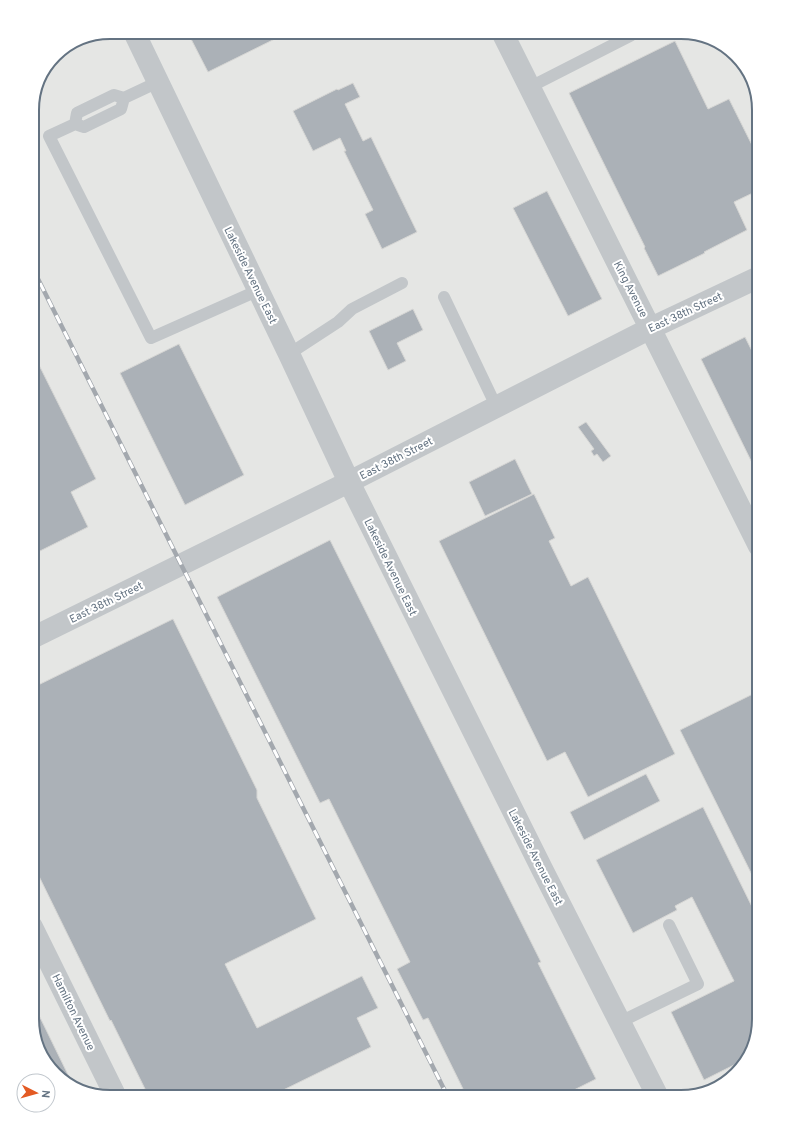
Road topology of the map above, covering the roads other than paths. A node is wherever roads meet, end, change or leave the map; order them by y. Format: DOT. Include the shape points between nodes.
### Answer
graph roads {
  1 [pos="137,39"];
  2 [pos="509,39"];
  3 [pos="624,39"];
  4 [pos="158,82"];
  5 [pos="530,87"];
  6 [pos="752,280"];
  7 [pos="402,283"];
  8 [pos="259,290"];
  9 [pos="444,297"];
  10 [pos="651,328"];
  11 [pos="289,354"];
  12 [pos="496,406"];
  13 [pos="349,482"];
  14 [pos="752,532"];
  15 [pos="39,635"];
  16 [pos="669,925"];
  17 [pos="39,941"];
  18 [pos="620,1022"];
  19 [pos="113,1090"];
  20 [pos="654,1090"];
  1 -- 4 [label="street, Lakeside Avenue East"];
  2 -- 5 [label="street, King Avenue"];
  3 -- 5 [label="lane"];
  4 -- 8 [label="street, Lakeside Avenue East"];
  4 -- 8 [label="lane" via="124,98 114,95 77,113 75,124 48,136 151,338"];
  5 -- 10 [label="street, King Avenue"];
  6 -- 10 [label="street, East 38th Street"];
  7 -- 11 [label="lane" via="352,309 338,322"];
  8 -- 11 [label="street, Lakeside Avenue East"];
  9 -- 12 [label="lane"];
  10 -- 12 [label="street, East 38th Street"];
  10 -- 14 [label="street, King Avenue"];
  11 -- 13 [label="street, Lakeside Avenue East"];
  12 -- 13 [label="street, East 38th Street"];
  13 -- 15 [label="street, East 38th Street"];
  13 -- 18 [label="street, Lakeside Avenue East"];
  16 -- 18 [label="lane" via="698,984"];
  17 -- 19 [label="street, Hamilton Avenue"];
  18 -- 20 [label="street, Lakeside Avenue East"];
}
